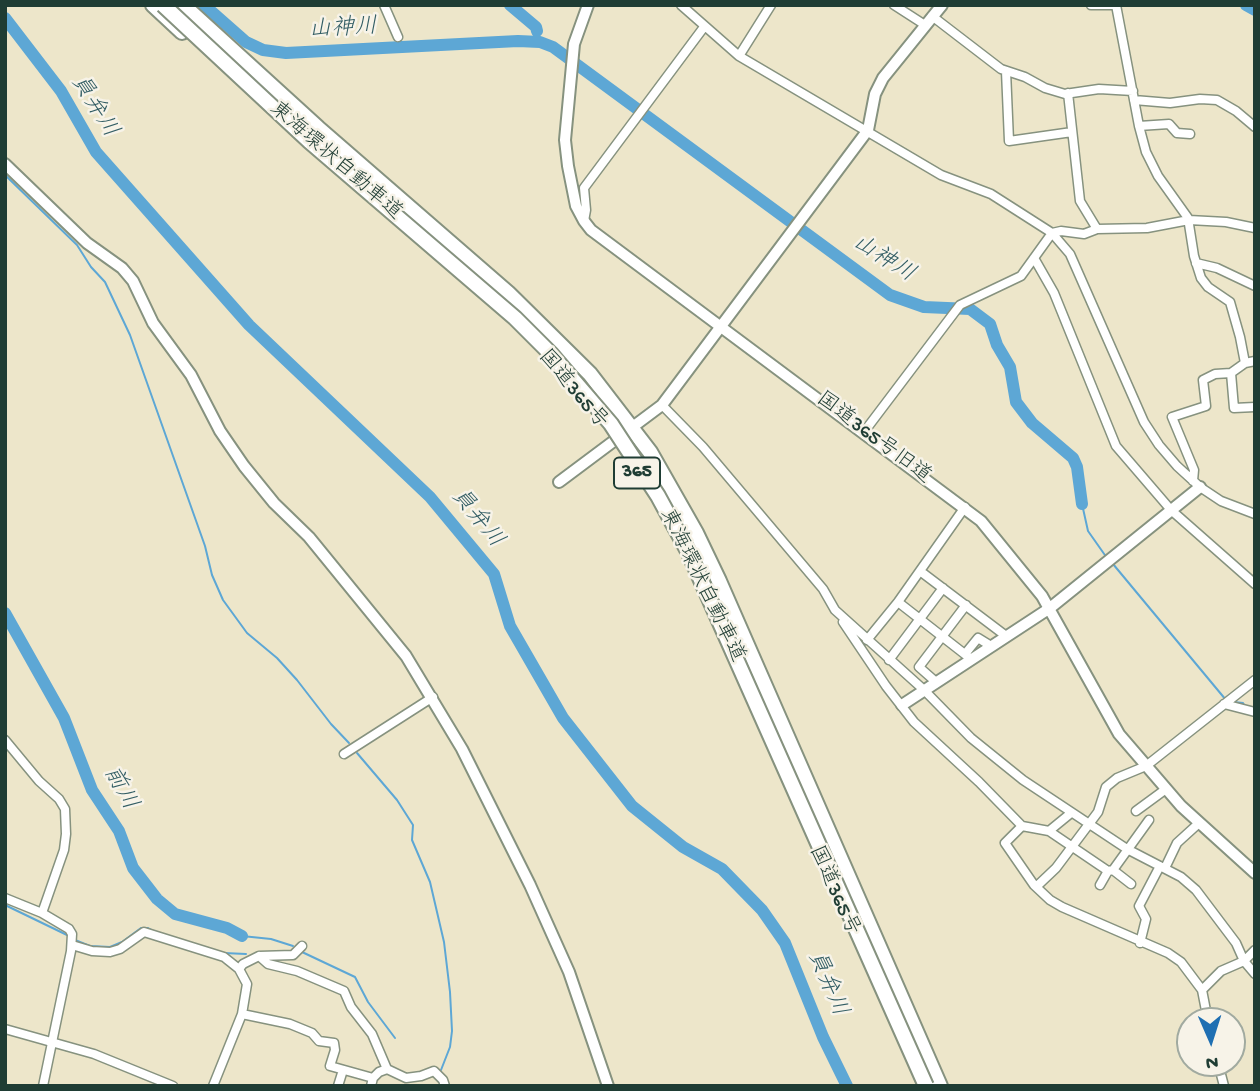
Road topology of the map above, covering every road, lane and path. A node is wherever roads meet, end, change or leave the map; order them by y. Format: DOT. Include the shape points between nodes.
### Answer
graph roads {
  1 [pos="153,5"];
  2 [pos="163,5"];
  3 [pos="183,5"];
  4 [pos="384,5"];
  5 [pos="589,5"];
  6 [pos="681,5"];
  7 [pos="771,5"];
  8 [pos="894,5"];
  9 [pos="942,5"];
  10 [pos="1091,5"];
  11 [pos="1116,5"];
  12 [pos="929,21"];
  13 [pos="704,27"];
  14 [pos="398,37"];
  15 [pos="740,56"];
  16 [pos="1006,72"];
  17 [pos="1068,93"];
  18 [pos="1133,95"];
  19 [pos="1139,126"];
  20 [pos="1255,127"];
  21 [pos="867,130"];
  22 [pos="1072,132"];
  23 [pos="1190,134"];
  24 [pos="5,164"];
  25 [pos="1189,220"];
  26 [pos="584,221"];
  27 [pos="1255,228"];
  28 [pos="1097,229"];
  29 [pos="1052,233"];
  30 [pos="1034,258"];
  31 [pos="1196,263"];
  32 [pos="1255,286"];
  33 [pos="721,326"];
  34 [pos="1255,361"];
  35 [pos="1245,363"];
  36 [pos="1231,373"];
  37 [pos="662,405"];
  38 [pos="1255,407"];
  39 [pos="633,428"];
  40 [pos="864,432"];
  41 [pos="615,442"];
  42 [pos="559,482"];
  43 [pos="1197,484"];
  44 [pos="965,507"];
  45 [pos="1171,510"];
  46 [pos="1255,514"];
  47 [pos="920,571"];
  48 [pos="1255,584"];
  49 [pos="943,588"];
  50 [pos="898,603"];
  51 [pos="965,605"];
  52 [pos="1050,608"];
  53 [pos="835,610"];
  54 [pos="919,619"];
  55 [pos="1006,636"];
  56 [pos="942,637"];
  57 [pos="867,640"];
  58 [pos="968,657"];
  59 [pos="889,660"];
  60 [pos="1255,680"];
  61 [pos="936,682"];
  62 [pos="924,690"];
  63 [pos="433,698"];
  64 [pos="1224,704"];
  65 [pos="902,705"];
  66 [pos="1255,712"];
  67 [pos="5,740"];
  68 [pos="344,754"];
  69 [pos="1146,766"];
  70 [pos="1166,789"];
  71 [pos="1136,811"];
  72 [pos="1071,813"];
  73 [pos="1149,820"];
  74 [pos="1199,823"];
  75 [pos="1089,824"];
  76 [pos="1022,826"];
  77 [pos="1049,831"];
  78 [pos="1070,847"];
  79 [pos="1129,850"];
  80 [pos="1163,867"];
  81 [pos="1111,870"];
  82 [pos="1255,873"];
  83 [pos="1131,884"];
  84 [pos="1100,885"];
  85 [pos="1036,887"];
  86 [pos="5,898"];
  87 [pos="42,914"];
  88 [pos="72,940"];
  89 [pos="1140,943"];
  90 [pos="302,946"];
  91 [pos="1255,950"];
  92 [pos="259,956"];
  93 [pos="1244,961"];
  94 [pos="240,969"];
  95 [pos="1255,974"];
  96 [pos="1202,990"];
  97 [pos="1206,1007"];
  98 [pos="242,1014"];
  99 [pos="5,1029"];
  100 [pos="52,1041"];
  101 [pos="387,1069"];
  102 [pos="343,1070"];
  103 [pos="372,1082"];
  104 [pos="43,1086"];
  105 [pos="173,1086"];
  106 [pos="213,1086"];
  107 [pos="338,1086"];
  108 [pos="445,1086"];
  109 [pos="608,1086"];
  110 [pos="919,1086"];
  111 [pos="926,1086"];
  112 [pos="940,1086"];
  1 -- 41 [label="highway, 国道365号 / 365" via="521,332 579,394"];
  2 -- 111 [label="highway, 東海環状自動車道, bridge" via="309,141 515,318 611,424 689,552"];
  3 -- 39 [label="highway, 国道365号 / 365" via="508,293 590,374"];
  4 -- 14 [label="street"];
  5 -- 26 [label="street, 国道365号旧道" via="574,44 565,140 576,206"];
  6 -- 13 [label="street"];
  7 -- 15 [label="street"];
  8 -- 12 [label="street"];
  9 -- 12 [label="street"];
  10 -- 11 [label="street"];
  11 -- 18 [label="street"];
  12 -- 16 [label="street"];
  12 -- 21 [label="street" via="883,78"];
  13 -- 15 [label="street"];
  13 -- 26 [label="street" via="584,188"];
  15 -- 21 [label="street"];
  16 -- 17 [label="street"];
  16 -- 22 [label="street" via="1009,141"];
  17 -- 18 [label="street" via="1099,89"];
  17 -- 22 [label="street"];
  18 -- 19 [label="street"];
  18 -- 20 [label="street" via="1170,103 1217,100"];
  19 -- 23 [label="street" via="1169,124 1177,133"];
  19 -- 25 [label="street" via="1154,170"];
  21 -- 29 [label="street" via="941,175 991,194"];
  21 -- 33 [label="street"];
  22 -- 28 [label="street" via="1080,201"];
  24 -- 63 [label="street" via="133,281 153,323 191,375 244,466 373,613"];
  25 -- 27 [label="street"];
  25 -- 28 [label="street" via="1147,228"];
  25 -- 31 [label="street"];
  26 -- 33 [label="street, 国道365号旧道"];
  28 -- 29 [label="street" via="1084,234"];
  29 -- 30 [label="street"];
  29 -- 43 [label="street" via="1070,254 1144,422 1158,445"];
  30 -- 40 [label="street" via="1013,282 958,309"];
  30 -- 45 [label="street" via="1054,293 1116,446"];
  31 -- 32 [label="street"];
  31 -- 35 [label="street" via="1205,284 1230,303"];
  33 -- 37 [label="street"];
  33 -- 40 [label="street, 国道365号旧道"];
  34 -- 35 [label="street"];
  35 -- 36 [label="street"];
  36 -- 38 [label="street" via="1234,408"];
  36 -- 43 [label="street" via="1203,380 1206,407 1172,417"];
  37 -- 39 [label="street"];
  37 -- 53 [label="street" via="823,589"];
  39 -- 41 [label="street"];
  39 -- 112 [label="highway, 国道365号 / 365" via="674,490 719,581"];
  40 -- 44 [label="street, 国道365号旧道"];
  41 -- 42 [label="street"];
  41 -- 110 [label="highway, 国道365号 / 365" via="662,514 699,589"];
  43 -- 45 [label="street"];
  43 -- 46 [label="street"];
  44 -- 47 [label="street"];
  44 -- 52 [label="street, 国道365号旧道" via="996,537"];
  45 -- 48 [label="street"];
  45 -- 52 [label="street"];
  47 -- 49 [label="street"];
  47 -- 50 [label="street"];
  49 -- 51 [label="street"];
  49 -- 54 [label="street"];
  50 -- 54 [label="street"];
  50 -- 57 [label="street"];
  51 -- 55 [label="street"];
  51 -- 56 [label="street"];
  52 -- 55 [label="street"];
  52 -- 69 [label="street, 国道365号旧道" via="1111,722"];
  53 -- 57 [label="street"];
  53 -- 65 [label="street"];
  54 -- 56 [label="street"];
  54 -- 59 [label="street"];
  55 -- 58 [label="street"];
  56 -- 58 [label="street"];
  56 -- 61 [label="street" via="919,667"];
  57 -- 59 [label="street"];
  58 -- 61 [label="street"];
  59 -- 62 [label="street"];
  60 -- 64 [label="street"];
  61 -- 62 [label="street"];
  62 -- 65 [label="street"];
  62 -- 72 [label="street" via="971,738"];
  63 -- 68 [label="street"];
  63 -- 109 [label="street" via="490,804 569,972"];
  64 -- 66 [label="street"];
  64 -- 69 [label="street"];
  65 -- 76 [label="street"];
  67 -- 87 [label="street" via="65,809 64,850"];
  69 -- 70 [label="street, 国道365号旧道"];
  69 -- 75 [label="street" via="1106,787"];
  70 -- 71 [label="street"];
  70 -- 74 [label="street, 国道365号旧道"];
  72 -- 75 [label="street"];
  72 -- 77 [label="street"];
  73 -- 79 [label="street"];
  74 -- 80 [label="street" via="1177,843"];
  74 -- 82 [label="street, 国道365号旧道"];
  75 -- 78 [label="street"];
  75 -- 79 [label="street"];
  76 -- 77 [label="street"];
  76 -- 85 [label="street" via="1005,843"];
  77 -- 78 [label="street"];
  78 -- 81 [label="street"];
  78 -- 85 [label="street"];
  79 -- 80 [label="street"];
  79 -- 81 [label="street"];
  80 -- 89 [label="street" via="1139,906 1146,919"];
  80 -- 93 [label="street" via="1196,890"];
  81 -- 83 [label="street"];
  81 -- 84 [label="street"];
  85 -- 89 [label="street" via="1062,907"];
  86 -- 87 [label="street"];
  87 -- 88 [label="street" via="69,929"];
  88 -- 94 [label="street" via="92,951 110,952 144,932 224,957"];
  88 -- 100 [label="street"];
  89 -- 96 [label="street" via="1181,962"];
  90 -- 92 [label="street" via="293,955"];
  91 -- 93 [label="street"];
  92 -- 94 [label="street"];
  92 -- 101 [label="street" via="268,964 344,990 372,1034"];
  93 -- 95 [label="street"];
  93 -- 96 [label="street" via="1221,971"];
  94 -- 98 [label="street" via="247,984"];
  96 -- 97 [label="street"];
  98 -- 102 [label="street" via="290,1024 319,1041 334,1043 330,1066"];
  98 -- 106 [label="street"];
  99 -- 100 [label="street"];
  100 -- 104 [label="street"];
  100 -- 105 [label="street"];
  101 -- 103 [label="street"];
  101 -- 108 [label="street" via="406,1078 434,1071"];
  102 -- 103 [label="street"];
  102 -- 107 [label="street"];
}
